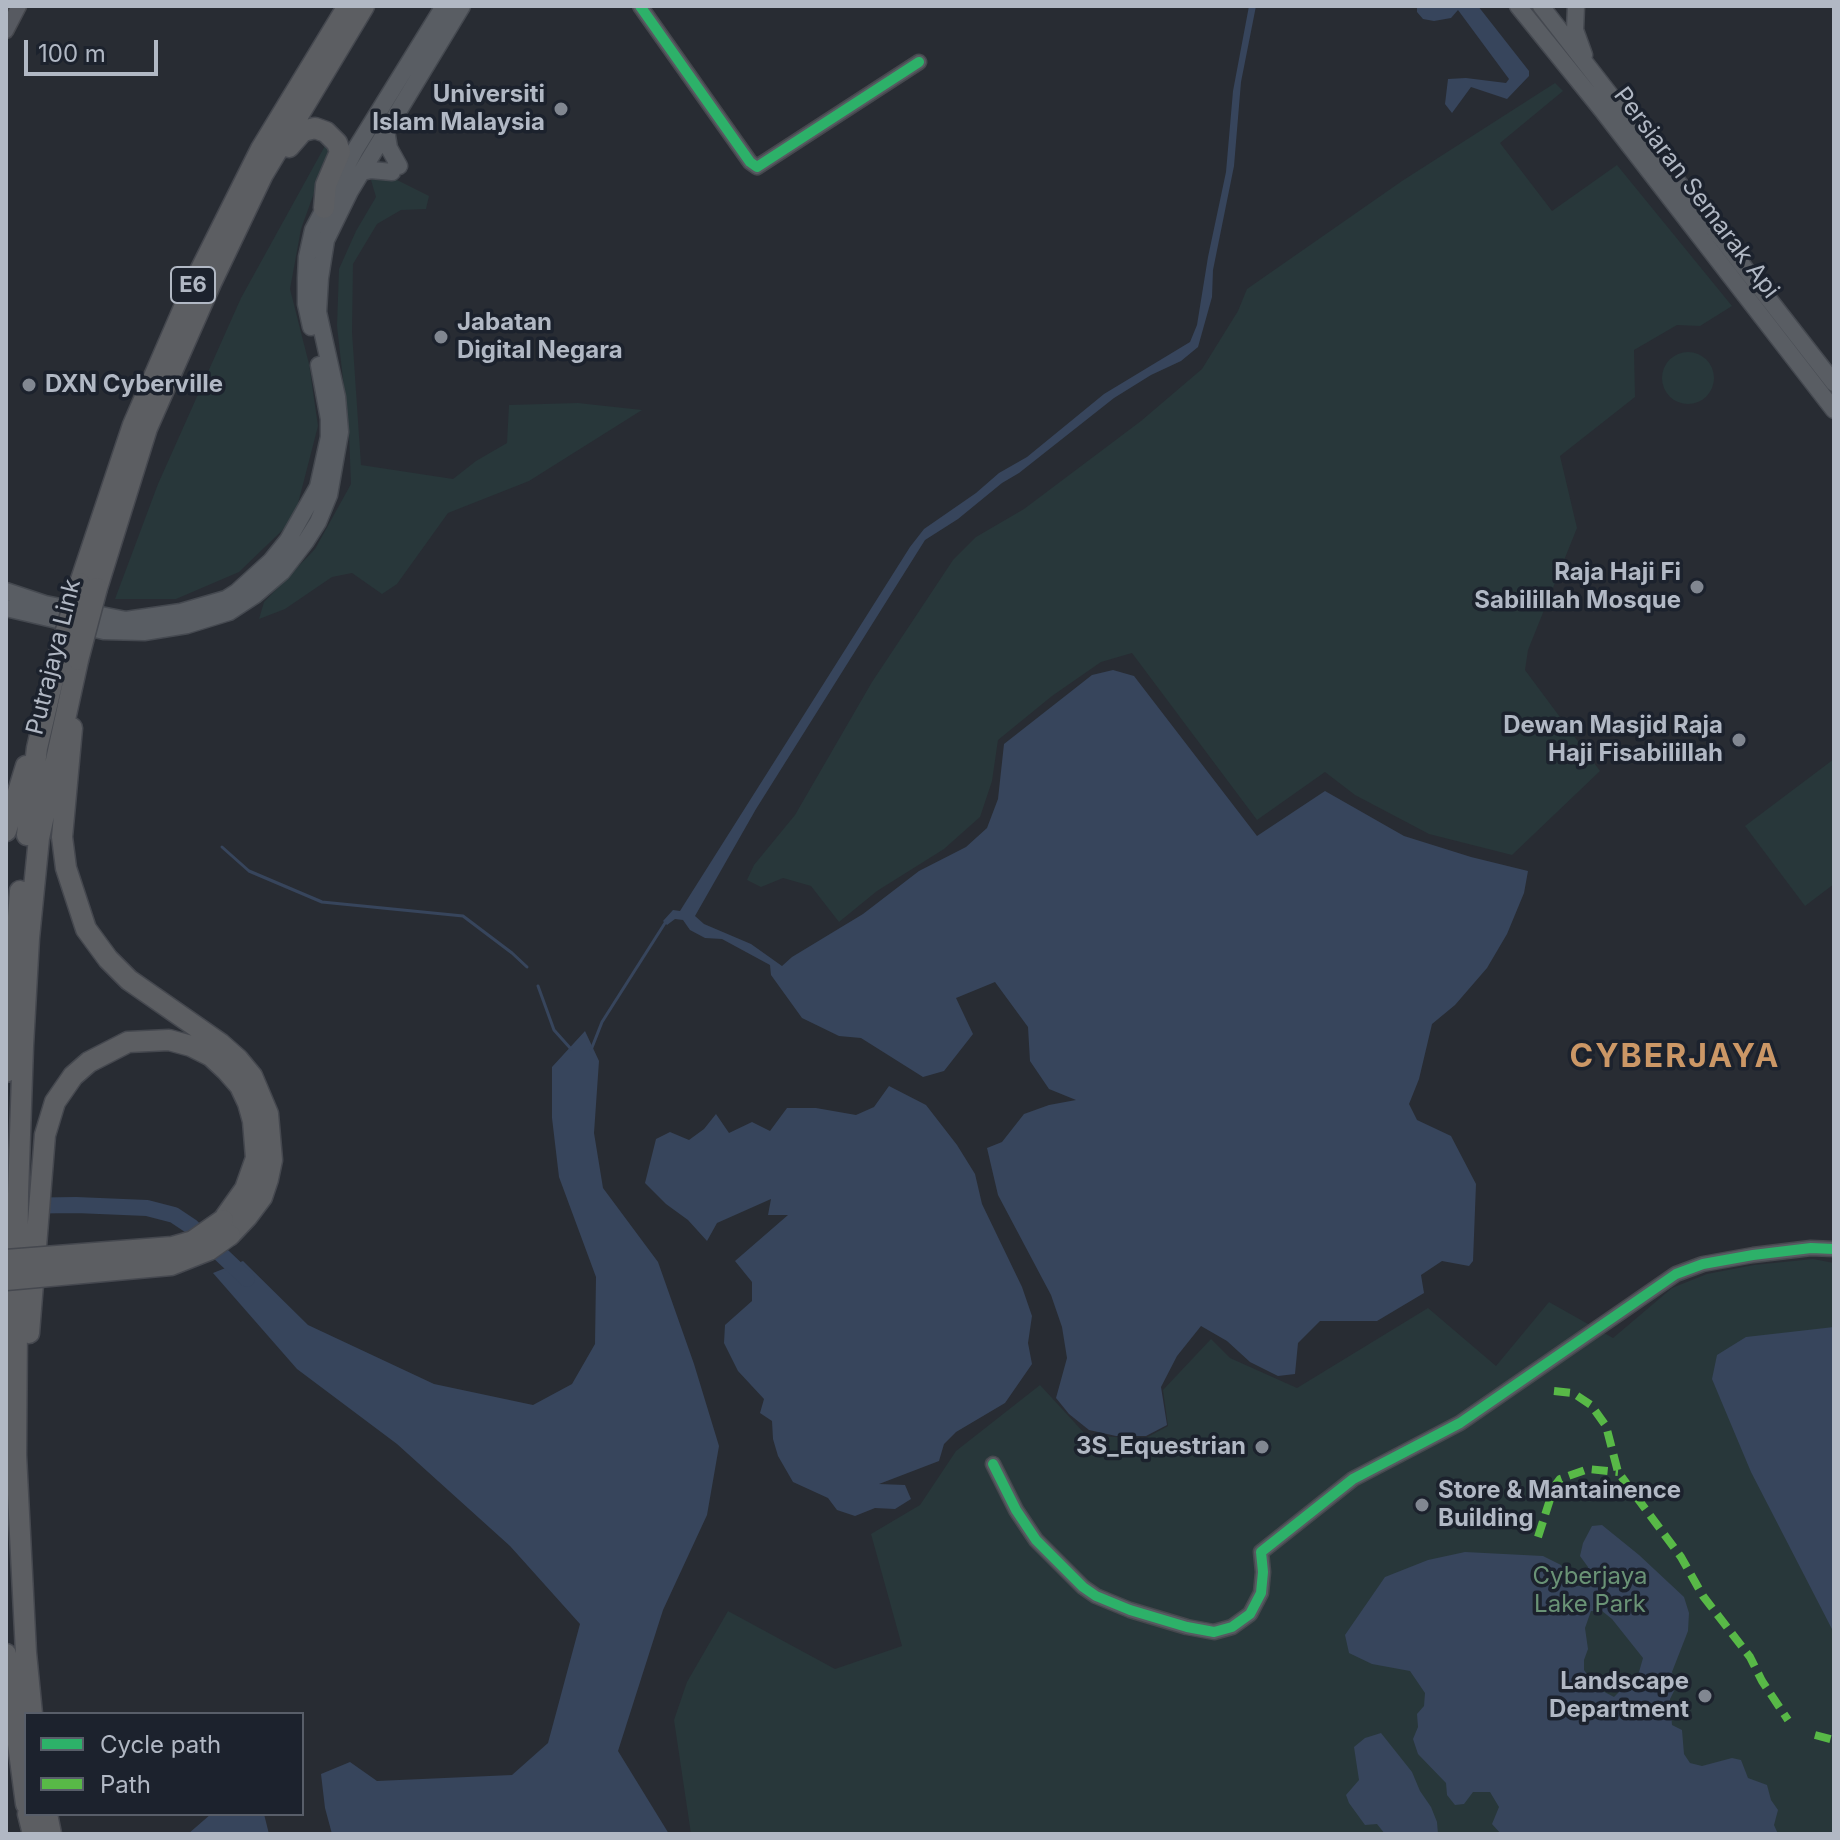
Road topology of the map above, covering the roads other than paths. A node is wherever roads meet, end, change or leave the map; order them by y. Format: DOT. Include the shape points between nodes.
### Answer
graph roads {
  1 [pos="19,6"];
  2 [pos="348,6"];
  3 [pos="364,6"];
  4 [pos="444,6"];
  5 [pos="462,6"];
  6 [pos="640,6"];
  7 [pos="1541,6"];
  8 [pos="1576,6"];
  9 [pos="1524,8"];
  10 [pos="6,31"];
  11 [pos="919,62"];
  12 [pos="1604,88"];
  13 [pos="386,130"];
  14 [pos="362,172"];
  15 [pos="255,191"];
  16 [pos="324,208"];
  17 [pos="1834,383"];
  18 [pos="1834,410"];
  19 [pos="89,585"];
  20 [pos="6,591"];
  21 [pos="6,608"];
  22 [pos="68,657"];
  23 [pos="71,685"];
  24 [pos="37,748"];
  25 [pos="6,831"];
  26 [pos="15,1044"];
  27 [pos="6,1072"];
  28 [pos="226,1227"];
  29 [pos="1834,1249"];
  30 [pos="6,1260"];
  31 [pos="6,1280"];
  32 [pos="16,1455"];
  33 [pos="993,1464"];
  34 [pos="6,1654"];
  35 [pos="32,1712"];
  36 [pos="24,1789"];
  1 -- 10 [label="street"];
  2 -- 19 [label="highway, Putrajaya Link / E6" via="261,149 199,273 133,425"];
  3 -- 15 [label="highway, Putrajaya Link / E6"];
  4 -- 16 [label="main road"];
  5 -- 13 [label="main road"];
  6 -- 11 [label="street" via="757,167"];
  7 -- 12 [label="main road, Persiaran Semarak Api"];
  8 -- 12 [label="main road" via="1579,42"];
  9 -- 18 [label="main road, Persiaran Semarak Api"];
  12 -- 17 [label="main road, Persiaran Semarak Api"];
  13 -- 14 [label="main road"];
  13 -- 14 [label="main road" via="396,169"];
  14 -- 21 [label="main road" via="326,240 320,278 318,312 337,397 336,464 318,522 282,572 229,612 161,630 104,631"];
  15 -- 16 [label="highway" via="297,136 320,128 340,152 326,185"];
  15 -- 19 [label="highway, Putrajaya Link / E6" via="147,428"];
  16 -- 20 [label="main road" via="307,257 306,304 329,437 318,487 271,561 226,599 141,619 89,614"];
  19 -- 22 [label="highway, Putrajaya Link / E6, bridge"];
  22 -- 23 [label="highway, Putrajaya Link / E6"];
  22 -- 24 [label="highway, Putrajaya Link / E6"];
  23 -- 26 [label="highway, Putrajaya Link / E6" via="39,838"];
  23 -- 28 [label="highway" via="62,837 86,929 129,980 238,1059 252,1076 268,1114 272,1160 262,1197 247,1217"];
  24 -- 25 [label="highway"];
  24 -- 26 [label="highway, Putrajaya Link / E6" via="15,934"];
  26 -- 27 [label="highway, Putrajaya Link / E6"];
  26 -- 32 [label="highway, Putrajaya Link / E6, bridge"];
  28 -- 30 [label="highway, bridge" via="172,1247"];
  28 -- 31 [label="highway, bridge" via="209,1250 171,1265"];
  28 -- 32 [label="highway, bridge" via="256,1158 253,1121 240,1086 211,1056 169,1040 128,1042 73,1076 55,1102 45,1135 23,1436"];
  29 -- 33 [label="street" via="1703,1264 1676,1274 1460,1423 1353,1479 1261,1552 1261,1593 1250,1614 1214,1632 1096,1596 1036,1540"];
  32 -- 35 [label="highway, Putrajaya Link / E6"];
  34 -- 36 [label="highway"];
}
